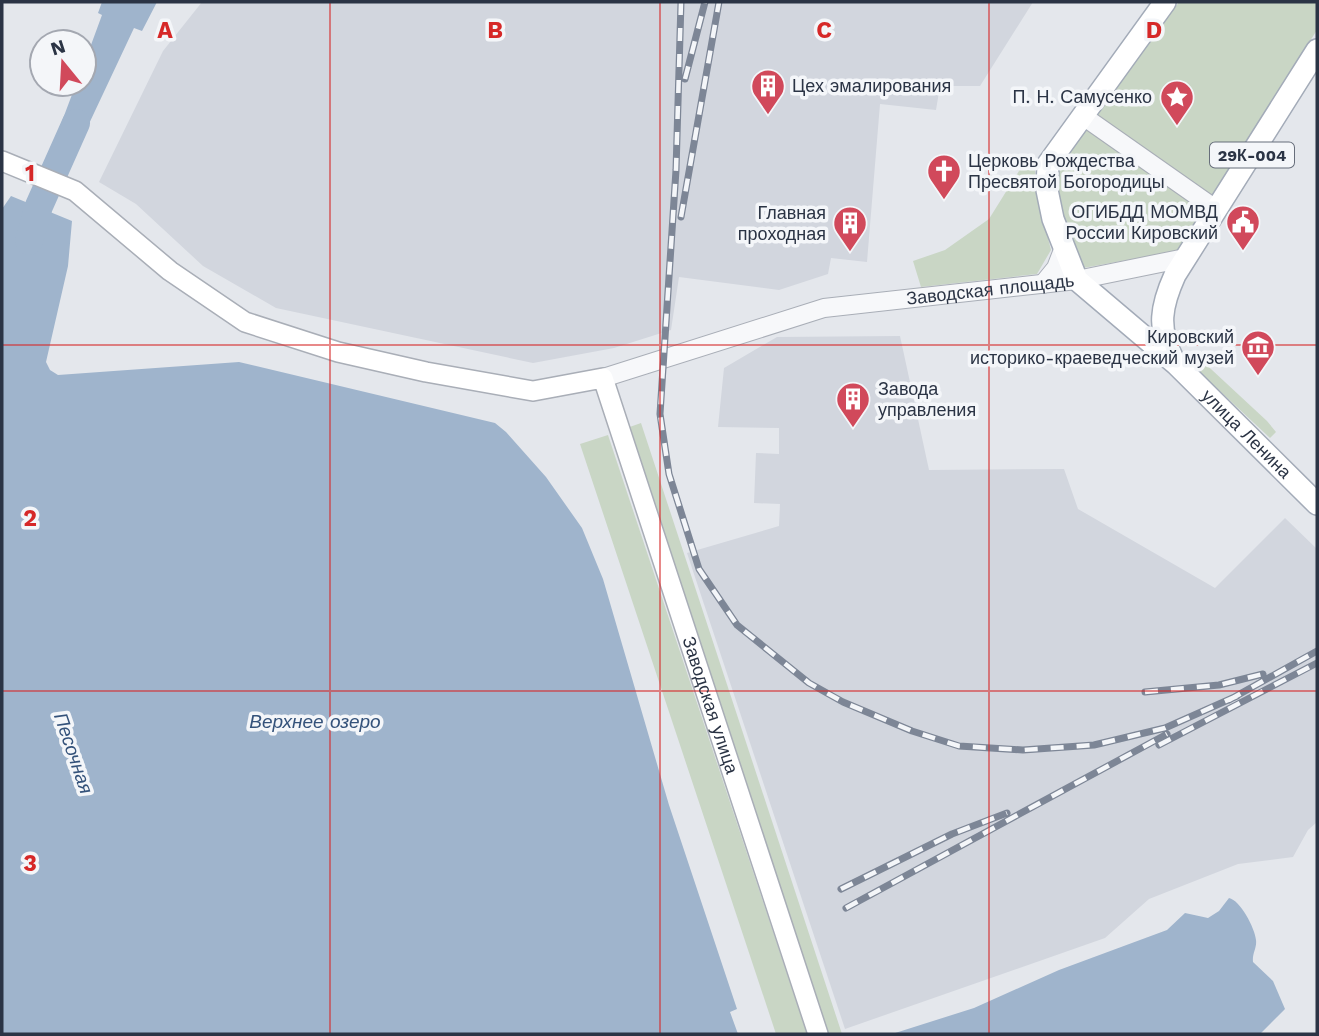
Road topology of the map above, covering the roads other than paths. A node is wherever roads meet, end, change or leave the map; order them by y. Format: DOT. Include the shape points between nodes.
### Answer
graph roads {
  1 [pos="1165,2"];
  2 [pos="1317,50"];
  3 [pos="1083,116"];
  4 [pos="2,162"];
  5 [pos="1217,210"];
  6 [pos="1063,250"];
  7 [pos="1185,258"];
  8 [pos="1077,280"];
  9 [pos="1043,284"];
  10 [pos="1175,364"];
  11 [pos="603,378"];
  12 [pos="1317,504"];
  13 [pos="818,1034"];
  1 -- 3 [label="main road, 29К-004"];
  2 -- 5 [label="main road, 29К-004"];
  3 -- 5 [label="street"];
  3 -- 6 [label="main road, Заводская площадь / 29К-004" via="1048,164 1047,190"];
  4 -- 11 [label="main road" via="75,191 170,271 245,322 338,352 533,391"];
  5 -- 7 [label="main road, 29К-004"];
  6 -- 8 [label="main road, Заводская площадь / 29К-004"];
  6 -- 9 [label="street"];
  7 -- 8 [label="street"];
  7 -- 10 [label="main road, 29К-004" via="1166,296 1161,319 1164,341"];
  8 -- 9 [label="street, Заводская площадь"];
  8 -- 10 [label="main road, 29К-004"];
  9 -- 11 [label="street, Заводская площадь" via="824,308"];
  10 -- 12 [label="main road, улица Ленина / 29К-004"];
  11 -- 13 [label="main road, Заводская улица"];
}
